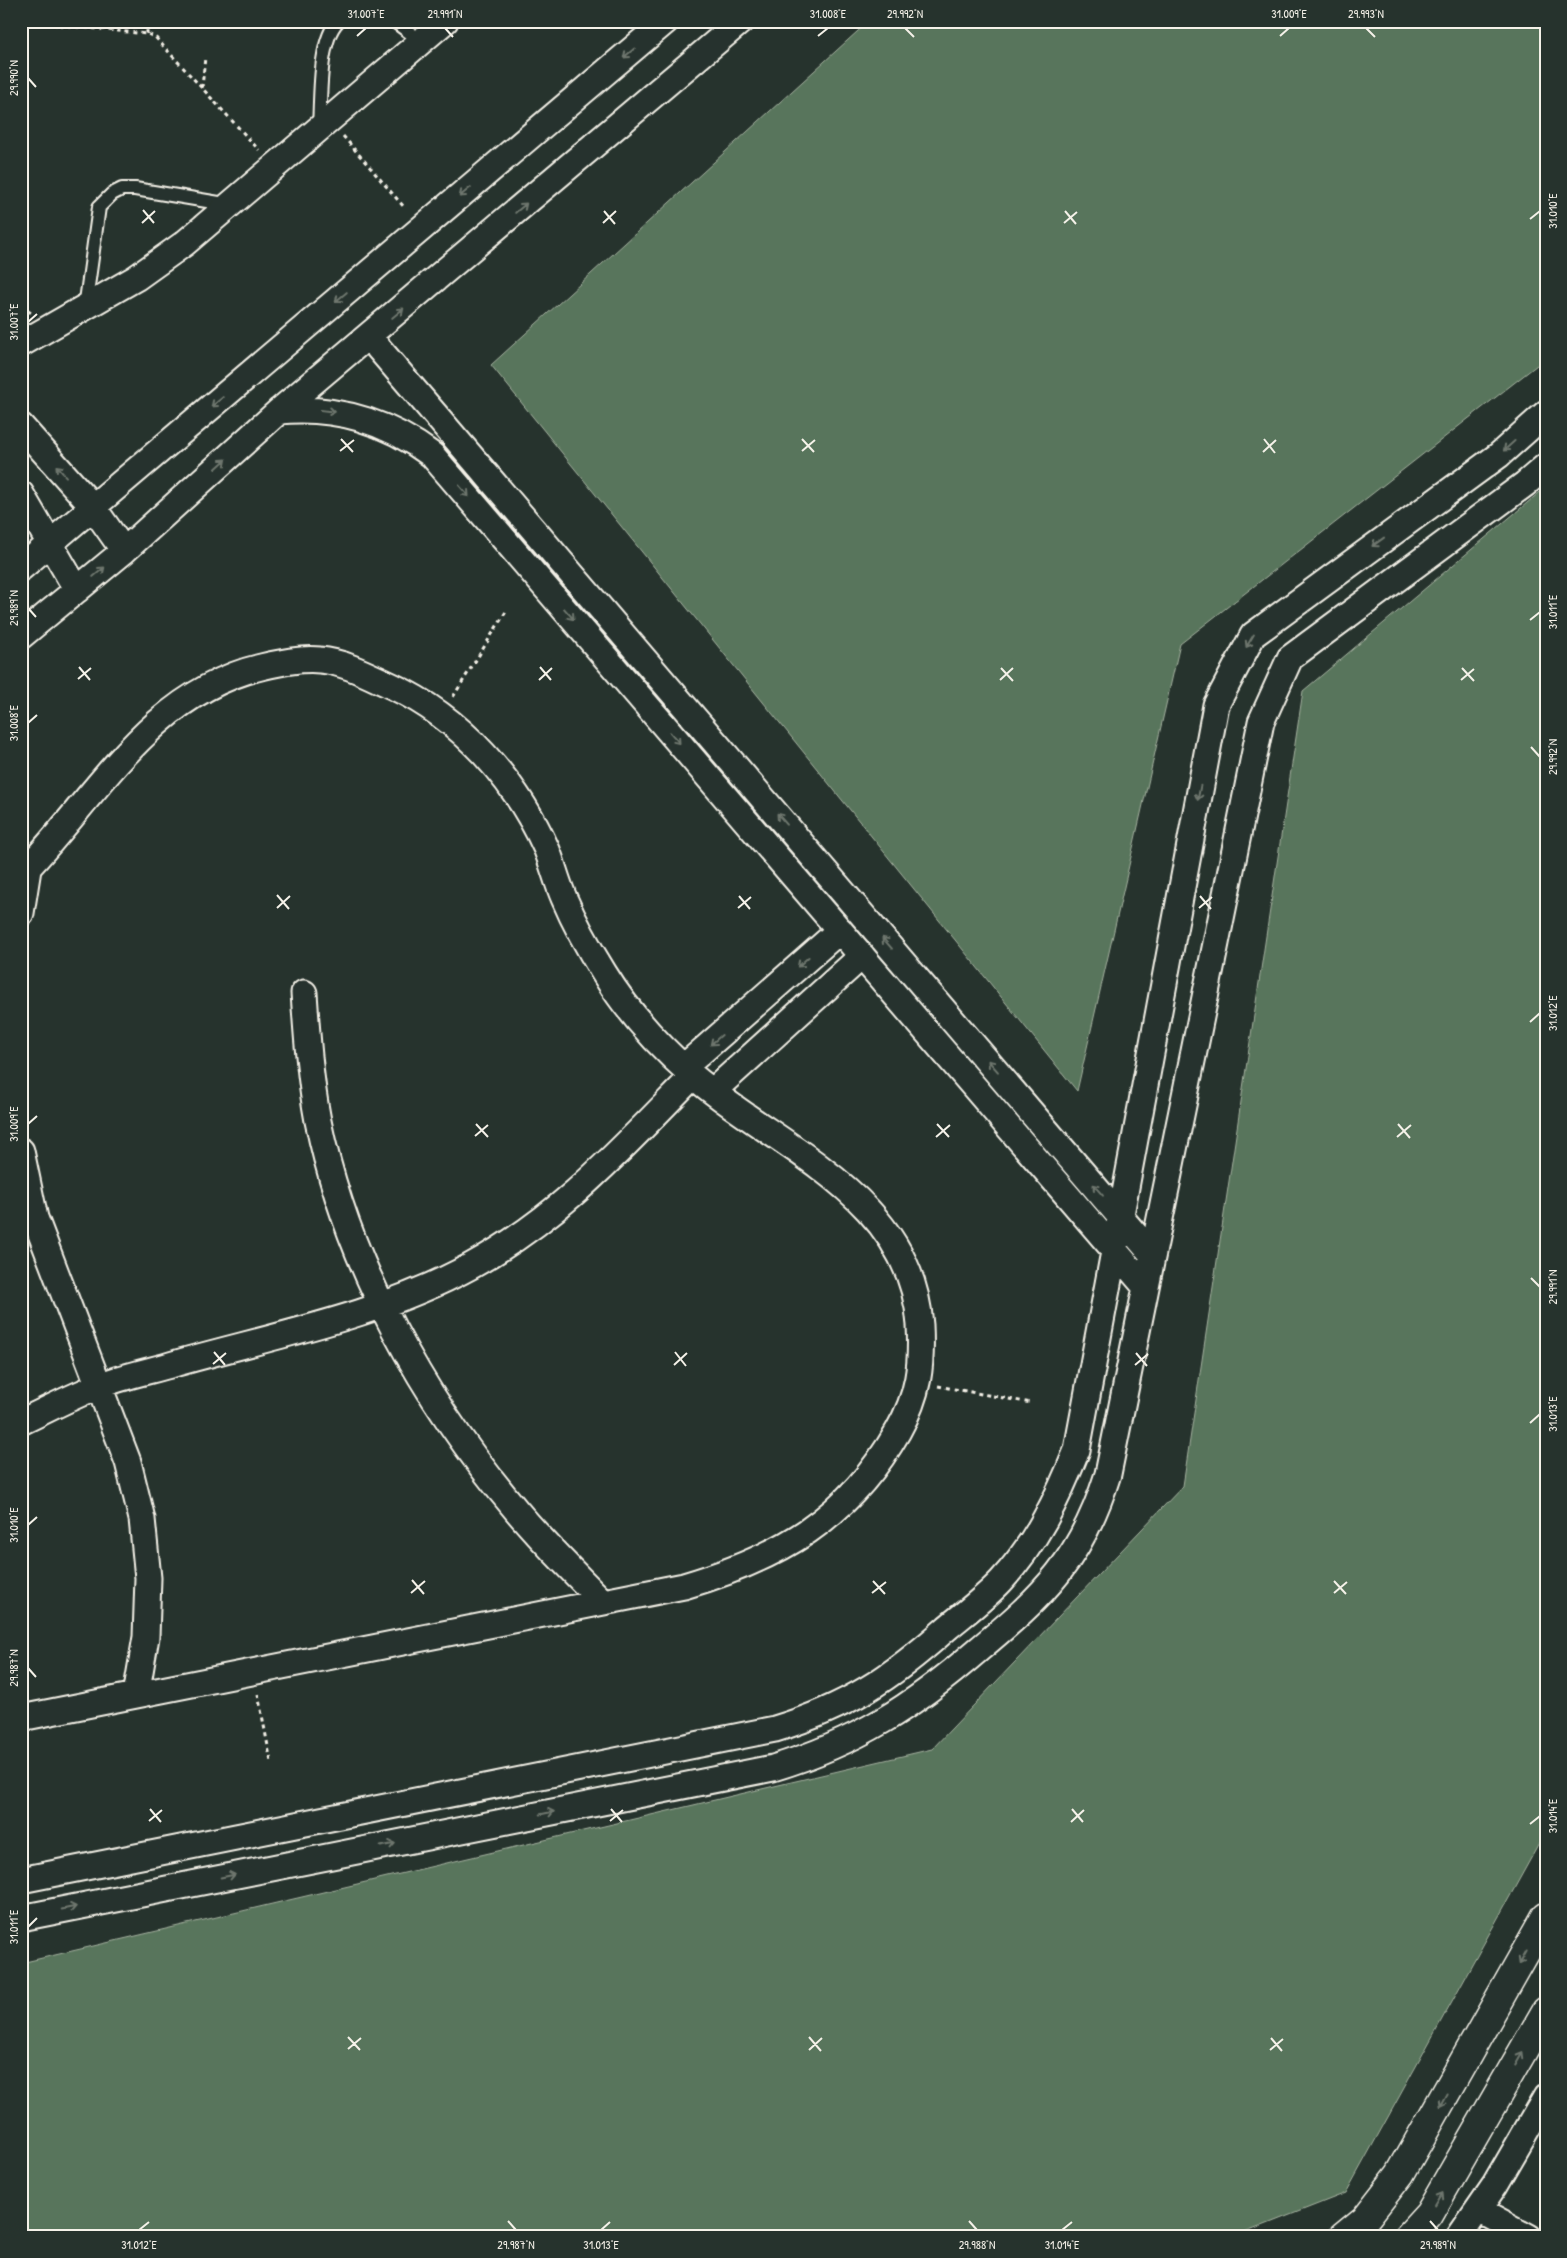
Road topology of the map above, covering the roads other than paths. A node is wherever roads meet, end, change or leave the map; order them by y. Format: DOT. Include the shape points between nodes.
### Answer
graph roads {
  1 [pos="338,21"];
  2 [pos="394,21"];
  3 [pos="445,21"];
  4 [pos="666,21"];
  5 [pos="741,21"];
  6 [pos="421,41"];
  7 [pos="324,124"];
  8 [pos="231,205"];
  9 [pos="85,308"];
  10 [pos="369,337"];
  11 [pos="21,344"];
  12 [pos="279,412"];
  13 [pos="1546,413"];
  14 [pos="21,426"];
  15 [pos="1546,466"];
  16 [pos="21,494"];
  17 [pos="93,507"];
  18 [pos="51,542"];
  19 [pos="124,551"];
  20 [pos="21,568"];
  21 [pos="77,590"];
  22 [pos="21,636"];
  23 [pos="24,872"];
  24 [pos="21,913"];
  25 [pos="840,930"];
  26 [pos="862,956"];
  27 [pos="304,993"];
  28 [pos="689,1071"];
  29 [pos="713,1091"];
  30 [pos="21,1150"];
  31 [pos="1120,1215"];
  32 [pos="1114,1250"];
  33 [pos="1152,1254"];
  34 [pos="1145,1286"];
  35 [pos="382,1304"];
  36 [pos="99,1385"];
  37 [pos="21,1422"];
  38 [pos="603,1602"];
  39 [pos="136,1695"];
  40 [pos="21,1718"];
  41 [pos="21,1880"];
  42 [pos="1546,1916"];
  43 [pos="21,1918"];
  44 [pos="1546,2010"];
  45 [pos="1546,2097"];
  46 [pos="1479,2210"];
  47 [pos="1343,2237"];
  48 [pos="1408,2237"];
  49 [pos="1459,2237"];
  50 [pos="1529,2237"];
  1 -- 7 [label="lane" via="332,27 326,44"];
  2 -- 6 [label="lane"];
  3 -- 6 [label="street"];
  4 -- 17 [label="street, one-way"];
  10 -- 5 [label="street, one-way"];
  6 -- 7 [label="street"];
  7 -- 8 [label="street"];
  8 -- 9 [label="street" via="136,278"];
  8 -- 9 [label="lane" via="135,188 112,194 99,207"];
  9 -- 11 [label="street"];
  10 -- 12 [label="street"];
  31 -- 10 [label="street, one-way"];
  19 -- 12 [label="street, one-way"];
  12 -- 25 [label="street, one-way" via="319,410 358,416 397,431 432,454"];
  13 -- 31 [label="street, one-way" via="1499,455 1253,635 1216,705"];
  17 -- 14 [label="street, one-way"];
  15 -- 33 [label="street" via="1290,658 1261,722"];
  16 -- 18 [label="street"];
  17 -- 18 [label="street"];
  17 -- 19 [label="street"];
  18 -- 20 [label="street"];
  18 -- 21 [label="street"];
  21 -- 19 [label="street, one-way"];
  21 -- 22 [label="street"];
  23 -- 24 [label="street"];
  23 -- 28 [label="street" via="147,731 176,706 209,686 245,671 282,662 320,660 402,690 442,715 503,776 528,812 581,934 613,988 646,1030"];
  25 -- 26 [label="street"];
  25 -- 28 [label="street, one-way"];
  26 -- 29 [label="street"];
  26 -- 32 [label="street"];
  27 -- 35 [label="street" via="308,1057 334,1184 355,1244"];
  28 -- 29 [label="street"];
  28 -- 35 [label="street" via="584,1186 548,1216 469,1267"];
  29 -- 38 [label="street" via="840,1182 884,1227 900,1254 919,1314 919,1383 909,1411 878,1464 853,1494 808,1531 748,1564 716,1576 684,1586"];
  30 -- 36 [label="street" via="35,1218"];
  31 -- 32 [label="street"];
  31 -- 33 [label="street"];
  32 -- 34 [label="street"];
  32 -- 41 [label="street" via="1077,1450 1052,1507 1000,1582 920,1652 867,1691 815,1716 775,1729"];
  33 -- 34 [label="street"];
  43 -- 34 [label="street, one-way" via="773,1768 831,1748 890,1718 947,1677 1025,1610 1045,1591 1077,1547 1090,1524 1108,1474"];
  35 -- 36 [label="street"];
  35 -- 38 [label="street" via="416,1366 478,1463 558,1558"];
  36 -- 37 [label="street"];
  36 -- 39 [label="street" via="128,1462 142,1519 148,1578 146,1627"];
  38 -- 39 [label="street"];
  39 -- 40 [label="street"];
  42 -- 47 [label="street, one-way" via="1400,2174 1365,2219"];
  48 -- 44 [label="street, one-way" via="1429,2214"];
  45 -- 46 [label="street"];
  46 -- 49 [label="street"];
  46 -- 50 [label="street"];
}
